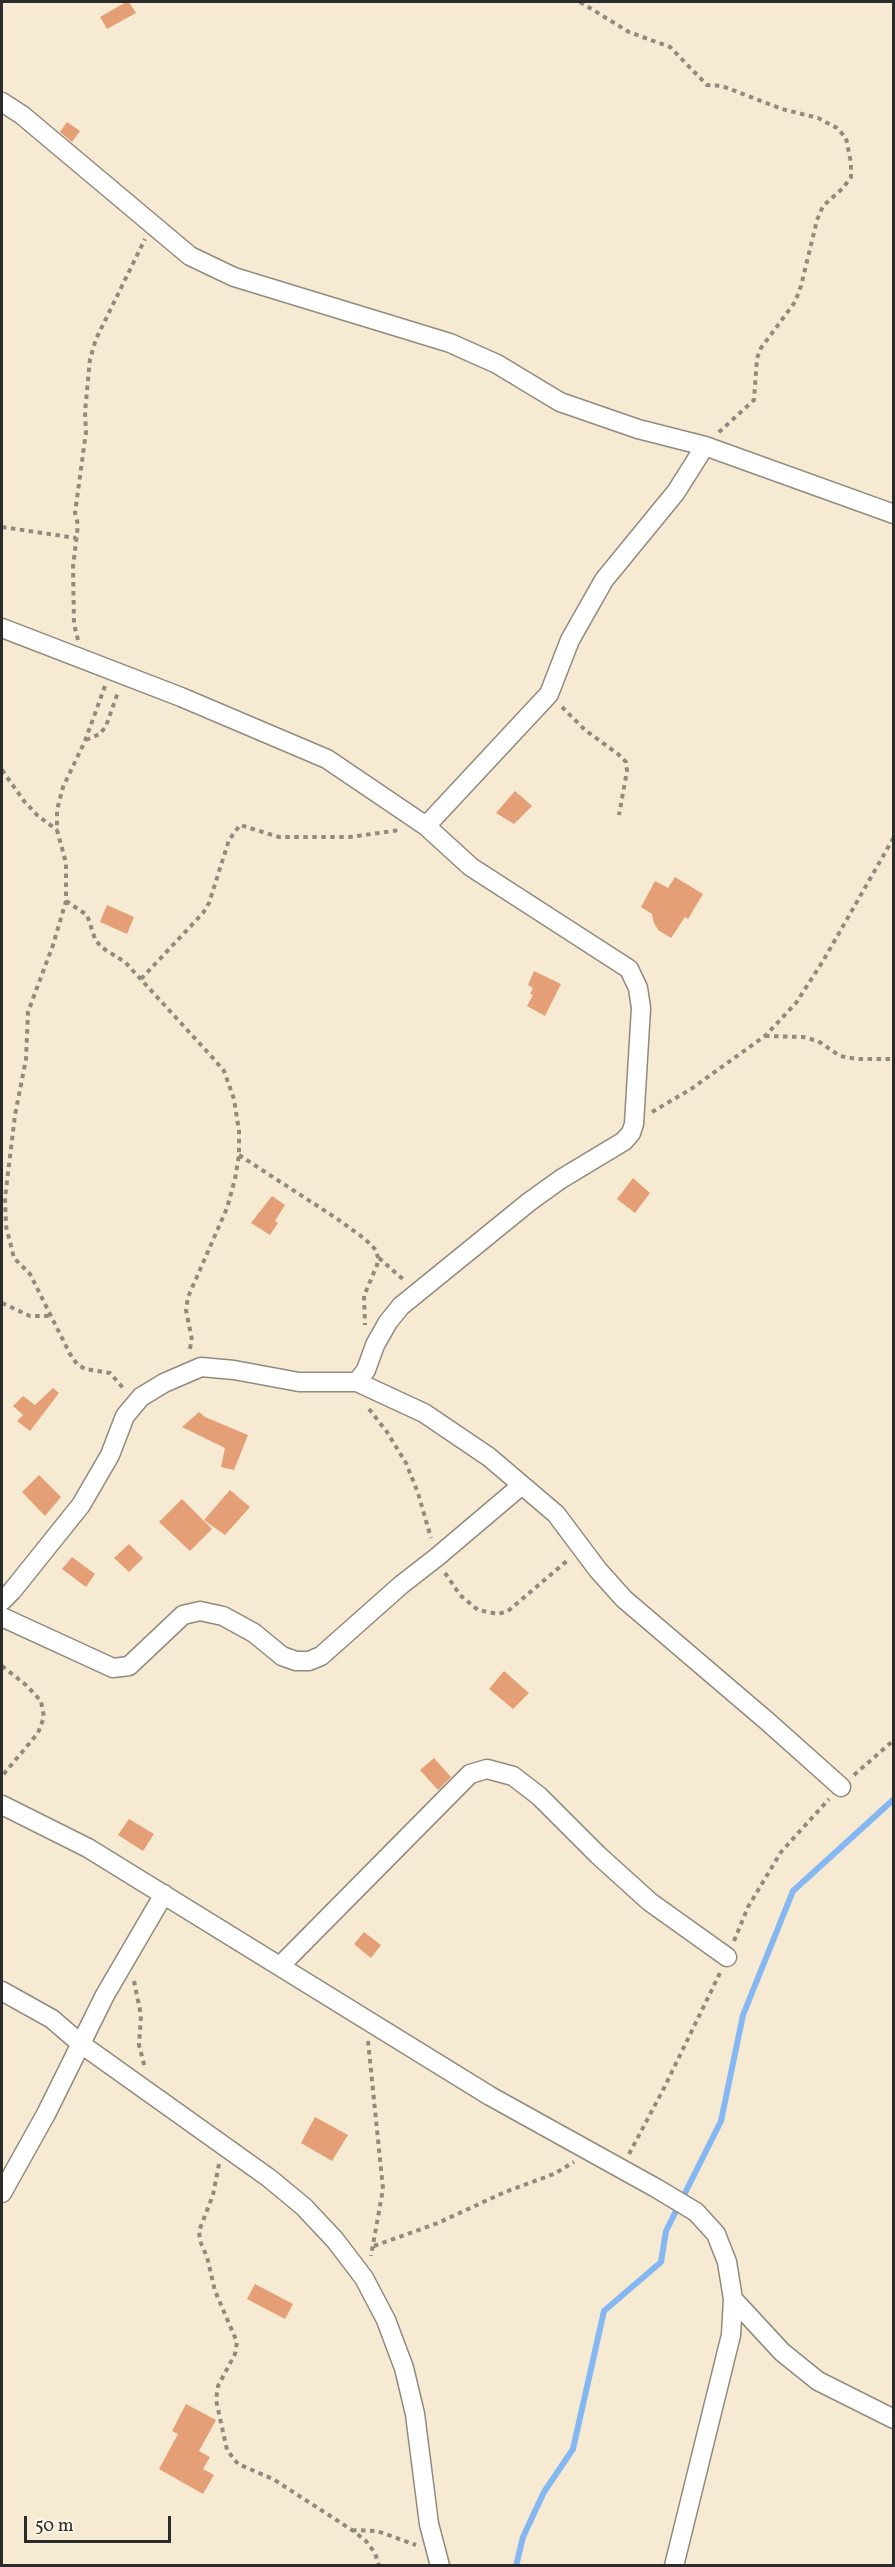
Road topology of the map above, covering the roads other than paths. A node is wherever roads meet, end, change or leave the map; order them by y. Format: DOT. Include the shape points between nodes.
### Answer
graph roads {
  1 [pos="2,102"];
  2 [pos="705,446"];
  3 [pos="894,514"];
  4 [pos="2,628"];
  5 [pos="426,826"];
  6 [pos="352,1382"];
  7 [pos="522,1485"];
  8 [pos="2,1601"];
  9 [pos="2,1617"];
  10 [pos="841,1787"];
  11 [pos="2,1805"];
  12 [pos="164,1894"];
  13 [pos="727,1957"];
  14 [pos="279,1966"];
  15 [pos="2,1991"];
  16 [pos="81,2044"];
  17 [pos="2,2193"];
  18 [pos="733,2300"];
  19 [pos="894,2419"];
  20 [pos="438,2559"];
  21 [pos="674,2565"];
  1 -- 2 [label="street" via="190,256 234,277 450,343 497,364 560,402 638,429"];
  2 -- 3 [label="street"];
  2 -- 5 [label="street" via="676,492 604,580 570,640 549,693"];
  4 -- 5 [label="street" via="327,759"];
  5 -- 6 [label="street" via="471,867 629,969 638,988 641,1008 634,1124 624,1141 529,1202 401,1305 375,1345 366,1370"];
  6 -- 7 [label="street" via="424,1413 456,1432"];
  6 -- 8 [label="street" via="299,1382 213,1366 185,1373 141,1397 125,1416 110,1455 81,1505"];
  7 -- 9 [label="street" via="321,1656 309,1661 282,1656 254,1633 223,1616 200,1611 183,1615 129,1666 113,1668"];
  7 -- 10 [label="street" via="556,1514 624,1599"];
  11 -- 12 [label="street" via="88,1848"];
  12 -- 14 [label="street"];
  12 -- 16 [label="street"];
  13 -- 14 [label="street" via="651,1902 539,1796 513,1776 487,1769 470,1774"];
  14 -- 18 [label="street" via="490,2096 696,2212 716,2234 727,2262"];
  15 -- 16 [label="street" via="52,2019"];
  16 -- 17 [label="street"];
  16 -- 20 [label="street" via="269,2178 304,2207 364,2278 386,2320 404,2368"];
  18 -- 19 [label="street" via="782,2352 818,2381"];
  18 -- 21 [label="street" via="730,2335"];
}
